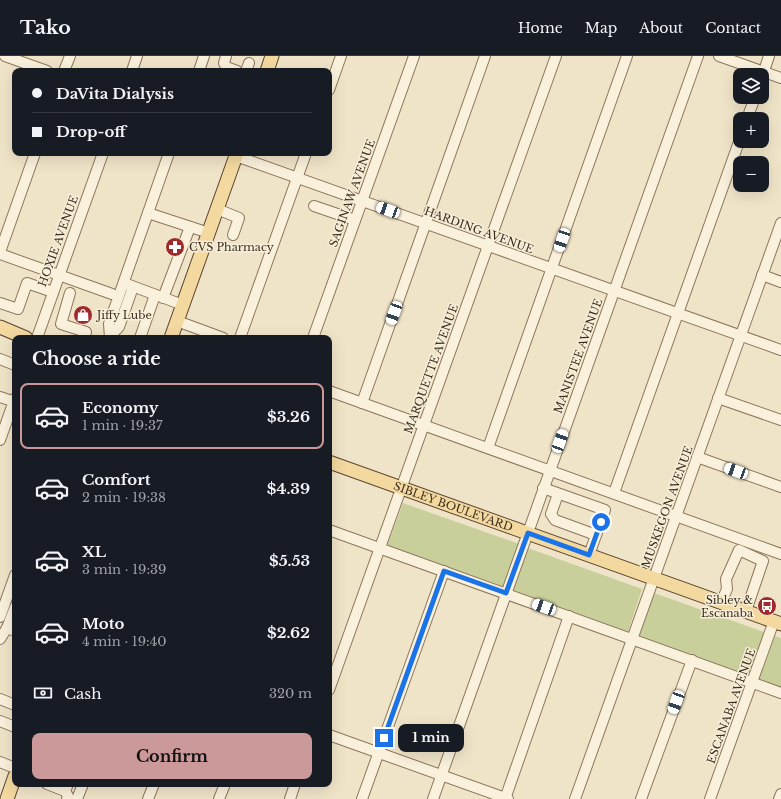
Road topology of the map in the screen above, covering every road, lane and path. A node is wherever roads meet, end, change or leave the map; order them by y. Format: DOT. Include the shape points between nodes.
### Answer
graph roads {
  1 [pos="1,56"];
  2 [pos="5,56"];
  3 [pos="70,56"];
  4 [pos="137,56"];
  5 [pos="204,56"];
  6 [pos="210,56"];
  7 [pos="226,56"];
  8 [pos="272,56"];
  9 [pos="341,56"];
  10 [pos="414,56"];
  11 [pos="485,56"];
  12 [pos="556,56"];
  13 [pos="627,56"];
  14 [pos="698,56"];
  15 [pos="719,56"];
  16 [pos="769,56"];
  17 [pos="0,60"];
  18 [pos="39,68"];
  19 [pos="65,68"];
  20 [pos="133,68"];
  21 [pos="200,68"];
  22 [pos="206,68"];
  23 [pos="229,68"];
  24 [pos="268,68"];
  25 [pos="747,68"];
  26 [pos="765,68"];
  27 [pos="769,76"];
  28 [pos="781,78"];
  29 [pos="332,82"];
  30 [pos="736,148"];
  31 [pos="34,156"];
  32 [pos="102,156"];
  33 [pos="169,156"];
  34 [pos="237,156"];
  35 [pos="240,156"];
  36 [pos="305,156"];
  37 [pos="297,178"];
  38 [pos="362,201"];
  39 [pos="314,206"];
  40 [pos="217,209"];
  41 [pos="148,212"];
  42 [pos="355,220"];
  43 [pos="781,223"];
  44 [pos="426,224"];
  45 [pos="190,227"];
  46 [pos="209,233"];
  47 [pos="233,235"];
  48 [pos="488,246"];
  49 [pos="0,253"];
  50 [pos="551,268"];
  51 [pos="59,275"];
  52 [pos="762,275"];
  53 [pos="781,282"];
  54 [pos="128,285"];
  55 [pos="614,291"];
  56 [pos="53,292"];
  57 [pos="70,293"];
  58 [pos="112,294"];
  59 [pos="159,297"];
  60 [pos="0,303"];
  61 [pos="183,305"];
  62 [pos="678,313"];
  63 [pos="177,321"];
  64 [pos="0,327"];
  65 [pos="198,334"];
  66 [pos="19,335"];
  67 [pos="37,335"];
  68 [pos="85,335"];
  69 [pos="113,335"];
  70 [pos="141,335"];
  71 [pos="172,335"];
  72 [pos="241,335"];
  73 [pos="314,335"];
  74 [pos="741,336"];
  75 [pos="781,350"];
  76 [pos="0,359"];
  77 [pos="12,364"];
  78 [pos="332,392"];
  79 [pos="0,397"];
  80 [pos="718,398"];
  81 [pos="12,400"];
  82 [pos="362,403"];
  83 [pos="12,409"];
  84 [pos="781,420"];
  85 [pos="424,425"];
  86 [pos="0,440"];
  87 [pos="488,448"];
  88 [pos="697,457"];
  89 [pos="332,463"];
  90 [pos="550,471"];
  91 [pos="781,487"];
  92 [pos="401,488"];
  93 [pos="544,488"];
  94 [pos="614,493"];
  95 [pos="558,494"];
  96 [pos="676,516"];
  97 [pos="332,531"];
  98 [pos="528,533"];
  99 [pos="596,535"];
  100 [pos="380,548"];
  101 [pos="781,554"];
  102 [pos="589,555"];
  103 [pos="444,571"];
  104 [pos="654,578"];
  105 [pos="12,590"];
  106 [pos="506,593"];
  107 [pos="721,603"];
  108 [pos="9,605"];
  109 [pos="746,611"];
  110 [pos="569,616"];
  111 [pos="0,617"];
  112 [pos="777,623"];
  113 [pos="11,629"];
  114 [pos="0,639"];
  115 [pos="632,639"];
  116 [pos="692,660"];
  117 [pos="332,682"];
  118 [pos="752,682"];
  119 [pos="781,693"];
  120 [pos="0,699"];
  121 [pos="12,703"];
  122 [pos="0,721"];
  123 [pos="12,726"];
  124 [pos="332,735"];
  125 [pos="379,752"];
  126 [pos="0,762"];
  127 [pos="12,767"];
  128 [pos="441,775"];
  129 [pos="12,785"];
  130 [pos="56,787"];
  131 [pos="82,787"];
  132 [pos="153,787"];
  133 [pos="224,787"];
  134 [pos="294,787"];
  135 [pos="67,791"];
  136 [pos="781,794"];
  137 [pos="7,799"];
  138 [pos="77,799"];
  139 [pos="148,799"];
  140 [pos="219,799"];
  141 [pos="290,799"];
  142 [pos="362,799"];
  143 [pos="432,799"];
  144 [pos="506,799"];
  145 [pos="575,799"];
  146 [pos="642,799"];
  147 [pos="710,799"];
  148 [pos="779,799"];
  1 -- 17 [label="street"];
  2 -- 18 [label="street"];
  3 -- 19 [label="street"];
  4 -- 20 [label="street"];
  5 -- 21 [label="street"];
  6 -- 22 [label="street"];
  7 -- 23 [label="street" via="224,63"];
  8 -- 24 [label="main road"];
  9 -- 29 [label="street"];
  10 -- 38 [label="street, SAGINAW AVENUE"];
  11 -- 44 [label="street"];
  12 -- 48 [label="street, MARQUETTE AVENUE"];
  13 -- 50 [label="street"];
  14 -- 55 [label="street, MANISTEE AVENUE"];
  15 -- 25 [label="street"];
  16 -- 26 [label="street"];
  27 -- 28 [label="street"];
  30 -- 62 [label="street"];
  31 -- 49 [label="street"];
  32 -- 51 [label="street, HOXIE AVENUE"];
  33 -- 41 [label="street"];
  34 -- 40 [label="main road"];
  35 -- 37 [label="street, HARDING AVENUE"];
  36 -- 37 [label="street"];
  37 -- 38 [label="street, HARDING AVENUE"];
  37 -- 72 [label="street"];
  38 -- 42 [label="street, SAGINAW AVENUE"];
  38 -- 44 [label="street, HARDING AVENUE"];
  39 -- 42 [label="street"];
  40 -- 46 [label="main road"];
  40 -- 47 [label="street" via="239,218"];
  41 -- 45 [label="street"];
  41 -- 54 [label="street"];
  42 -- 73 [label="street, SAGINAW AVENUE"];
  43 -- 52 [label="street, MUSKEGON AVENUE"];
  44 -- 48 [label="street, HARDING AVENUE"];
  44 -- 82 [label="street"];
  45 -- 46 [label="street"];
  45 -- 59 [label="street"];
  46 -- 61 [label="main road"];
  48 -- 50 [label="street, HARDING AVENUE"];
  48 -- 85 [label="street, MARQUETTE AVENUE"];
  49 -- 51 [label="street"];
  50 -- 55 [label="street, HARDING AVENUE"];
  50 -- 87 [label="street"];
  51 -- 56 [label="street, HOXIE AVENUE"];
  51 -- 58 [label="street"];
  52 -- 53 [label="street"];
  52 -- 74 [label="street, MUSKEGON AVENUE"];
  54 -- 59 [label="street"];
  54 -- 69 [label="street" via="119,326"];
  55 -- 62 [label="street, HARDING AVENUE"];
  55 -- 90 [label="street, MANISTEE AVENUE"];
  56 -- 60 [label="street" via="27,283 18,309"];
  56 -- 67 [label="street, HOXIE AVENUE"];
  57 -- 68 [label="street" via="61,324 86,332"];
  59 -- 61 [label="street"];
  59 -- 70 [label="street"];
  61 -- 63 [label="main road"];
  62 -- 74 [label="street, HARDING AVENUE"];
  62 -- 94 [label="street"];
  63 -- 65 [label="street"];
  63 -- 71 [label="main road"];
  64 -- 66 [label="main road"];
  74 -- 75 [label="street, HARDING AVENUE"];
  74 -- 80 [label="street, MUSKEGON AVENUE"];
  76 -- 77 [label="street"];
  78 -- 82 [label="street"];
  79 -- 81 [label="street"];
  80 -- 84 [label="street"];
  80 -- 88 [label="street, MUSKEGON AVENUE"];
  82 -- 85 [label="street"];
  83 -- 86 [label="street"];
  85 -- 87 [label="street"];
  85 -- 92 [label="street, MARQUETTE AVENUE"];
  87 -- 90 [label="street"];
  88 -- 91 [label="street"];
  88 -- 96 [label="street, MUSKEGON AVENUE"];
  89 -- 92 [label="main road, SIBLEY BOULEVARD"];
  90 -- 93 [label="street, MANISTEE AVENUE"];
  90 -- 94 [label="street"];
  92 -- 98 [label="main road, SIBLEY BOULEVARD"];
  92 -- 100 [label="street, MARQUETTE AVENUE"];
  93 -- 95 [label="street"];
  93 -- 98 [label="street, MANISTEE AVENUE"];
  94 -- 96 [label="street"];
  95 -- 99 [label="street" via="551,514 555,520"];
  95 -- 99 [label="street" via="605,510"];
  96 -- 101 [label="street"];
  96 -- 104 [label="street, MUSKEGON AVENUE"];
  97 -- 100 [label="street"];
  98 -- 102 [label="main road, SIBLEY BOULEVARD"];
  98 -- 106 [label="street, MANISTEE AVENUE"];
  99 -- 102 [label="street"];
  100 -- 103 [label="street"];
  100 -- 117 [label="street, MARQUETTE AVENUE"];
  102 -- 104 [label="main road, SIBLEY BOULEVARD"];
  103 -- 106 [label="street"];
  103 -- 125 [label="street"];
  104 -- 107 [label="main road, SIBLEY BOULEVARD"];
  104 -- 115 [label="street, MUSKEGON AVENUE"];
  105 -- 108 [label="street"];
  106 -- 110 [label="street"];
  106 -- 128 [label="street, MANISTEE AVENUE"];
  107 -- 109 [label="main road, SIBLEY BOULEVARD"];
  107 -- 109 [label="street" via="727,589 726,580 738,550 762,561"];
  108 -- 111 [label="street"];
  108 -- 113 [label="street"];
  109 -- 112 [label="main road, SIBLEY BOULEVARD"];
  110 -- 115 [label="street"];
  110 -- 144 [label="street"];
  112 -- 118 [label="street, ESCANABA AVENUE"];
  113 -- 114 [label="street"];
  115 -- 116 [label="street"];
  115 -- 145 [label="street, MUSKEGON AVENUE"];
  116 -- 118 [label="street"];
  116 -- 146 [label="street"];
  118 -- 119 [label="street"];
  118 -- 147 [label="street, ESCANABA AVENUE"];
  120 -- 121 [label="street"];
  122 -- 123 [label="street"];
  124 -- 125 [label="street"];
  125 -- 128 [label="street"];
  125 -- 142 [label="street"];
  126 -- 127 [label="street"];
  128 -- 143 [label="street, MANISTEE AVENUE"];
  128 -- 144 [label="street"];
  129 -- 137 [label="main road"];
  130 -- 135 [label="street"];
  131 -- 138 [label="street"];
  132 -- 139 [label="street"];
  133 -- 140 [label="street"];
  134 -- 141 [label="street"];
  136 -- 148 [label="street"];
}
